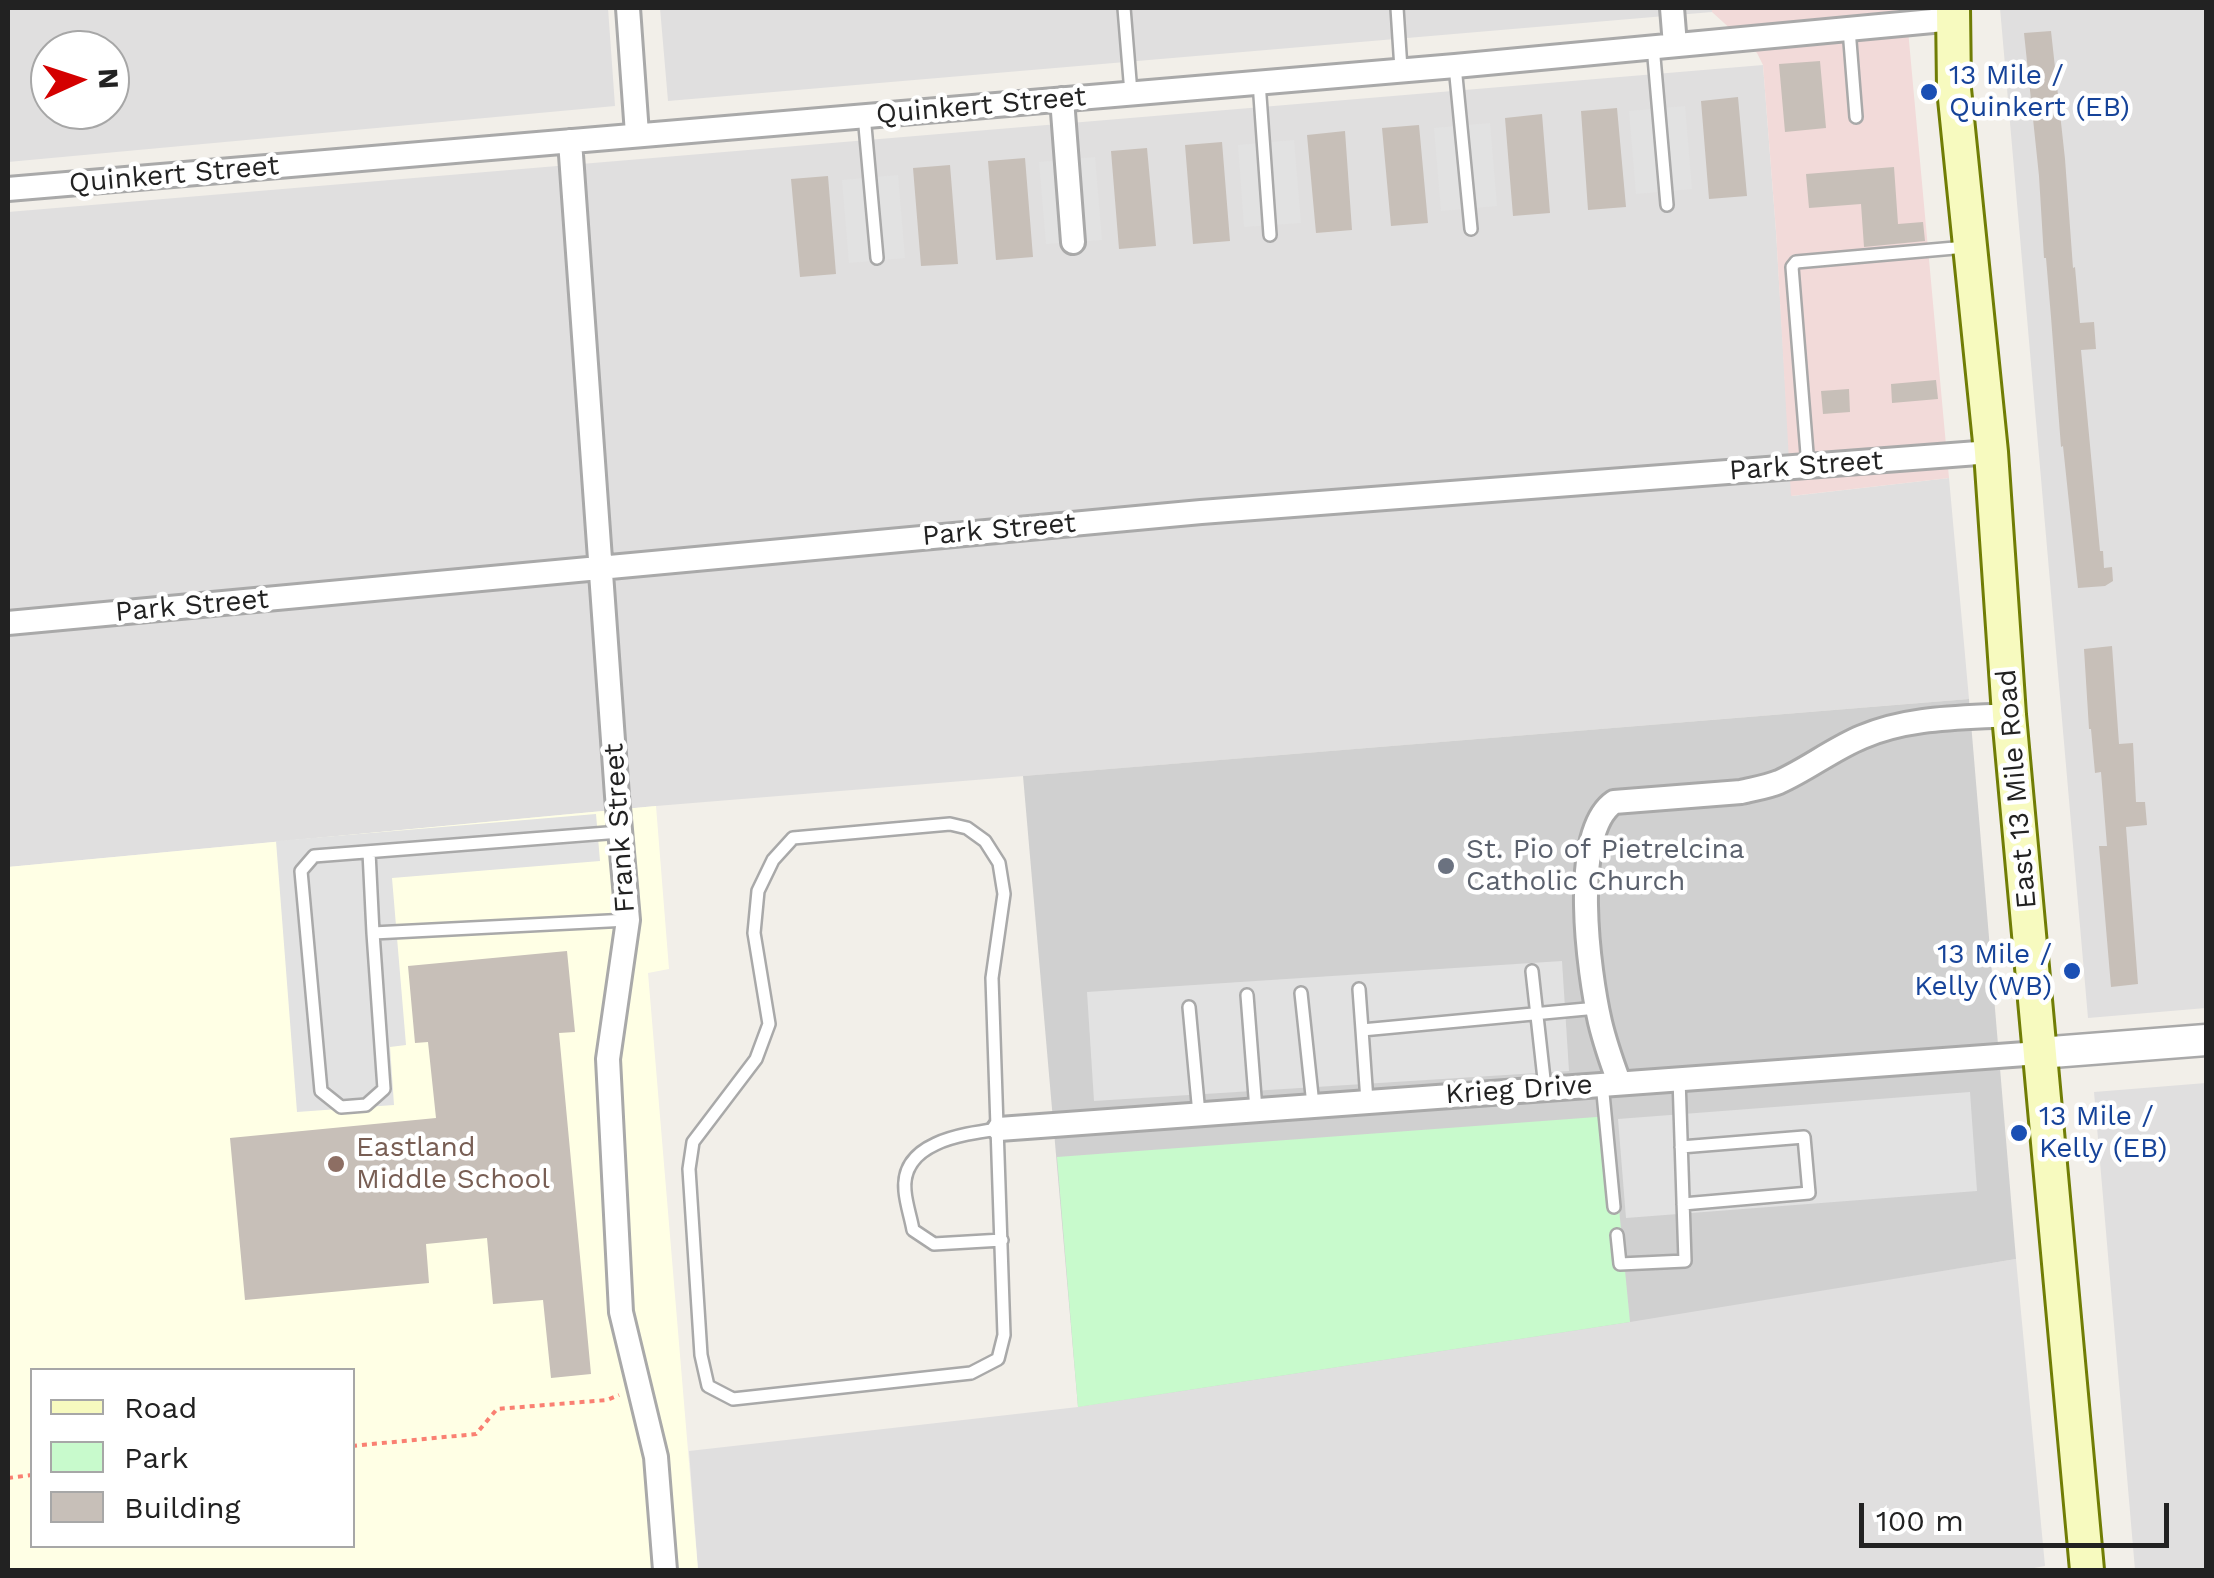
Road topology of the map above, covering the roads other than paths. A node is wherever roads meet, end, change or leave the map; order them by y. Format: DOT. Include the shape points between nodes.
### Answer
graph roads {
  1 [pos="628,8"];
  2 [pos="1124,8"];
  3 [pos="1396,8"];
  4 [pos="1672,8"];
  5 [pos="1953,13"];
  6 [pos="1849,29"];
  7 [pos="1664,45"];
  8 [pos="1455,66"];
  9 [pos="1402,69"];
  10 [pos="1259,82"];
  11 [pos="1131,93"];
  12 [pos="1062,99"];
  13 [pos="864,115"];
  14 [pos="1856,117"];
  15 [pos="637,134"];
  16 [pos="570,141"];
  17 [pos="8,189"];
  18 [pos="1667,205"];
  19 [pos="1471,229"];
  20 [pos="1270,235"];
  21 [pos="1073,242"];
  22 [pos="1970,247"];
  23 [pos="877,258"];
  24 [pos="1991,452"];
  25 [pos="1808,466"];
  26 [pos="601,567"];
  27 [pos="8,623"];
  28 [pos="2009,715"];
  29 [pos="620,832"];
  30 [pos="369,852"];
  31 [pos="628,920"];
  32 [pos="373,933"];
  33 [pos="1532,971"];
  34 [pos="1360,990"];
  35 [pos="1302,992"];
  36 [pos="1247,996"];
  37 [pos="1189,1008"];
  38 [pos="1598,1008"];
  39 [pos="1537,1014"];
  40 [pos="1362,1030"];
  41 [pos="2206,1040"];
  42 [pos="2038,1053"];
  43 [pos="1678,1078"];
  44 [pos="1611,1083"];
  45 [pos="1544,1088"];
  46 [pos="1367,1101"];
  47 [pos="1313,1105"];
  48 [pos="1256,1110"];
  49 [pos="1199,1114"];
  50 [pos="999,1129"];
  51 [pos="1681,1147"];
  52 [pos="1683,1204"];
  53 [pos="1614,1207"];
  54 [pos="1617,1235"];
  55 [pos="1002,1240"];
  56 [pos="665,1570"];
  57 [pos="2088,1570"];
  1 -- 15 [label="street"];
  2 -- 11 [label="lane"];
  3 -- 9 [label="lane"];
  4 -- 7 [label="street"];
  5 -- 6 [label="street, Quinkert Street"];
  5 -- 22 [label="main road, East 13 Mile Road"];
  6 -- 7 [label="street, Quinkert Street"];
  6 -- 14 [label="lane"];
  7 -- 8 [label="street, Quinkert Street"];
  7 -- 18 [label="lane"];
  8 -- 9 [label="street, Quinkert Street"];
  8 -- 19 [label="lane"];
  9 -- 10 [label="street, Quinkert Street"];
  10 -- 11 [label="street, Quinkert Street"];
  10 -- 20 [label="lane"];
  11 -- 12 [label="street, Quinkert Street"];
  12 -- 13 [label="street, Quinkert Street"];
  12 -- 21 [label="street"];
  13 -- 15 [label="street, Quinkert Street"];
  13 -- 23 [label="lane"];
  15 -- 16 [label="street, Quinkert Street"];
  16 -- 17 [label="street, Quinkert Street"];
  16 -- 26 [label="street, Frank Street"];
  22 -- 24 [label="main road, East 13 Mile Road"];
  22 -- 25 [label="lane" via="1796,262"];
  24 -- 25 [label="street, Park Street"];
  24 -- 28 [label="main road, East 13 Mile Road"];
  25 -- 26 [label="street, Park Street"];
  26 -- 27 [label="street, Park Street"];
  26 -- 29 [label="street, Frank Street"];
  28 -- 38 [label="street" via="1899,724 1759,788 1614,802 1604,809 1591,840 1585,901"];
  28 -- 42 [label="main road, East 13 Mile Road"];
  29 -- 30 [label="lane"];
  29 -- 31 [label="street, Frank Street"];
  30 -- 32 [label="lane"];
  30 -- 32 [label="lane" via="314,856 302,871 320,1091 341,1107 366,1105 384,1090"];
  31 -- 32 [label="lane"];
  31 -- 56 [label="street, Frank Street" via="608,1059 622,1312 656,1457"];
  33 -- 39 [label="lane"];
  34 -- 40 [label="lane"];
  35 -- 47 [label="lane"];
  36 -- 48 [label="lane"];
  37 -- 49 [label="lane"];
  38 -- 39 [label="lane"];
  38 -- 44 [label="street"];
  39 -- 40 [label="lane"];
  39 -- 45 [label="lane"];
  40 -- 46 [label="lane"];
  41 -- 42 [label="street"];
  42 -- 43 [label="street, Krieg Drive"];
  42 -- 57 [label="main road, East 13 Mile Road"];
  43 -- 44 [label="street, Krieg Drive"];
  43 -- 51 [label="lane"];
  44 -- 45 [label="street, Krieg Drive"];
  44 -- 53 [label="lane"];
  45 -- 46 [label="street, Krieg Drive"];
  46 -- 47 [label="street, Krieg Drive"];
  47 -- 48 [label="street, Krieg Drive"];
  48 -- 49 [label="street, Krieg Drive"];
  49 -- 50 [label="street, Krieg Drive"];
  50 -- 55 [label="lane"];
  50 -- 55 [label="lane" via="928,1147 909,1165 904,1189 914,1230 934,1244"];
  50 -- 55 [label="lane" via="992,978 1004,894 999,863 986,841 950,824 792,838 758,891 754,934 769,1024 756,1060 693,1142 701,1355 708,1386 733,1399 972,1373 998,1359 1004,1335"];
  51 -- 52 [label="lane"];
  51 -- 52 [label="lane" via="1804,1138 1809,1193"];
  52 -- 54 [label="lane" via="1685,1261 1620,1264"];
}
